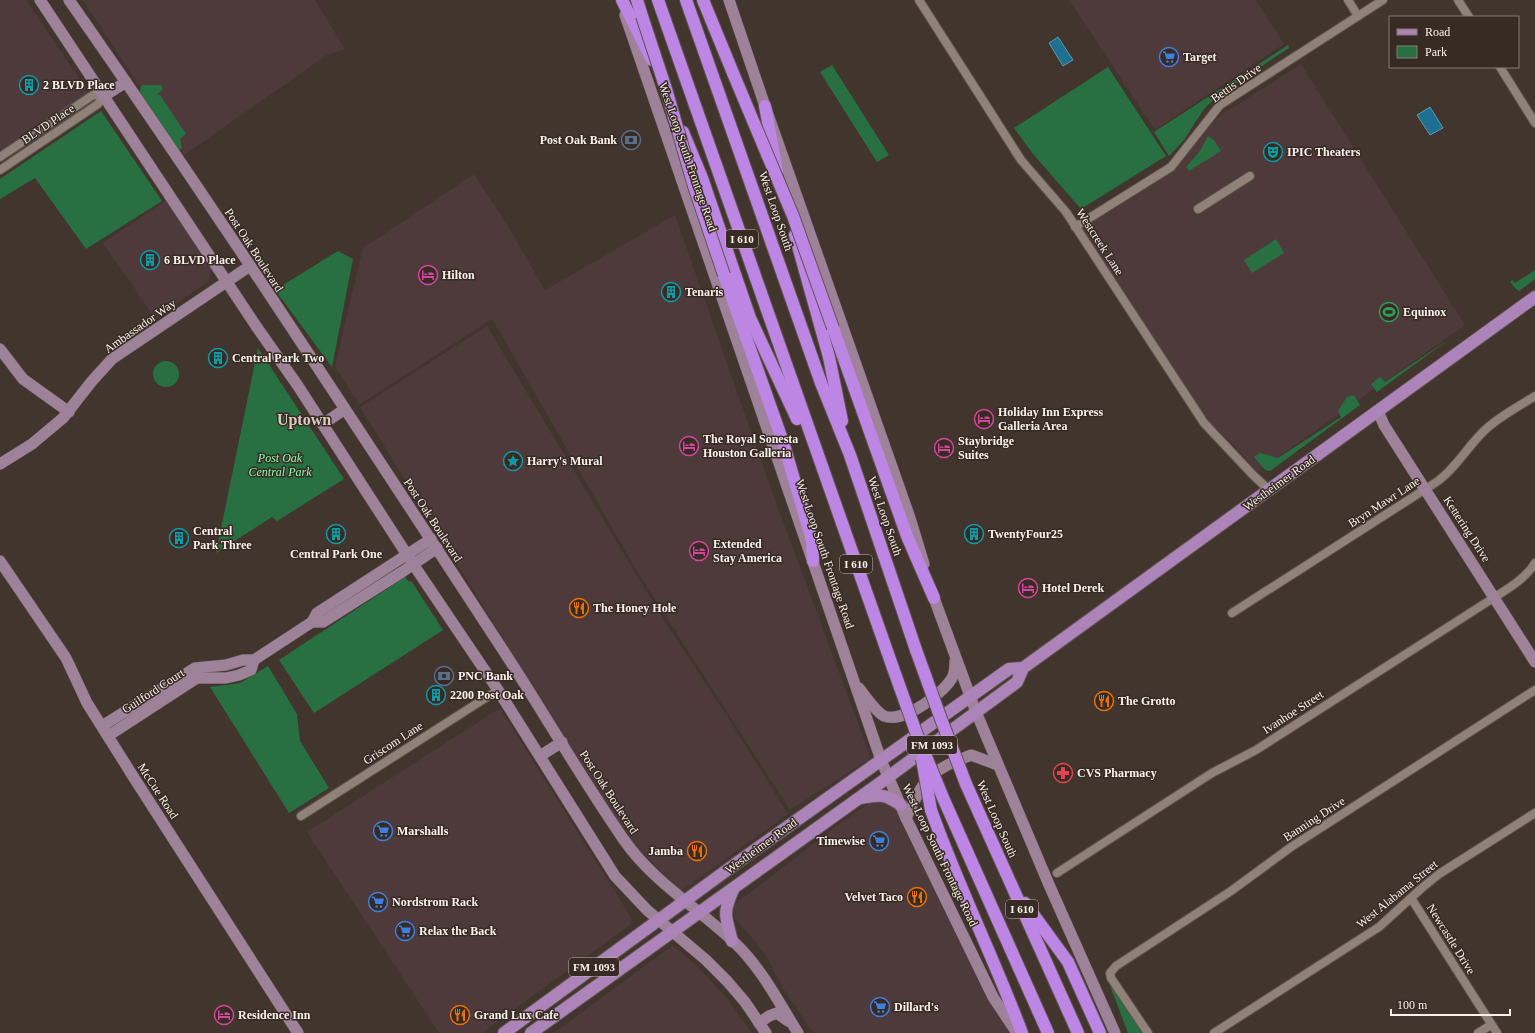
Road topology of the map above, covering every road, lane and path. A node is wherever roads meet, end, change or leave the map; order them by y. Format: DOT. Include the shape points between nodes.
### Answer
graph roads {
  1 [pos="40,0"];
  2 [pos="69,0"];
  3 [pos="621,0"];
  4 [pos="637,0"];
  5 [pos="658,0"];
  6 [pos="686,0"];
  7 [pos="703,0"];
  8 [pos="729,0"];
  9 [pos="920,0"];
  10 [pos="1348,0"];
  11 [pos="1383,0"];
  12 [pos="1458,0"];
  13 [pos="1358,16"];
  14 [pos="1468,16"];
  15 [pos="1501,68"];
  16 [pos="126,82"];
  17 [pos="104,96"];
  18 [pos="765,106"];
  19 [pos="1535,123"];
  20 [pos="0,157"];
  21 [pos="0,170"];
  22 [pos="1250,176"];
  23 [pos="1198,209"];
  24 [pos="1075,227"];
  25 [pos="250,266"];
  26 [pos="227,282"];
  27 [pos="1535,297"];
  28 [pos="0,349"];
  29 [pos="1535,396"];
  30 [pos="345,409"];
  31 [pos="1378,411"];
  32 [pos="69,412"];
  33 [pos="323,424"];
  34 [pos="850,455"];
  35 [pos="0,464"];
  36 [pos="825,479"];
  37 [pos="1426,489"];
  38 [pos="1270,490"];
  39 [pos="434,544"];
  40 [pos="407,554"];
  41 [pos="0,561"];
  42 [pos="812,561"];
  43 [pos="1535,562"];
  44 [pos="414,564"];
  45 [pos="1495,597"];
  46 [pos="934,598"];
  47 [pos="1232,613"];
  48 [pos="312,622"];
  49 [pos="955,655"];
  50 [pos="254,660"];
  51 [pos="1535,662"];
  52 [pos="1023,668"];
  53 [pos="855,683"];
  54 [pos="498,690"];
  55 [pos="1535,690"];
  56 [pos="970,696"];
  57 [pos="131,707"];
  58 [pos="976,712"];
  59 [pos="138,717"];
  60 [pos="102,726"];
  61 [pos="917,735"];
  62 [pos="108,736"];
  63 [pos="562,742"];
  64 [pos="540,756"];
  65 [pos="881,760"];
  66 [pos="998,765"];
  67 [pos="888,777"];
  68 [pos="858,799"];
  69 [pos="900,806"];
  70 [pos="1535,813"];
  71 [pos="301,816"];
  72 [pos="906,818"];
  73 [pos="1057,873"];
  74 [pos="1010,881"];
  75 [pos="734,888"];
  76 [pos="1411,898"];
  77 [pos="685,901"];
  78 [pos="699,913"];
  79 [pos="659,920"];
  80 [pos="673,932"];
  81 [pos="732,941"];
  82 [pos="569,986"];
  83 [pos="759,1023"];
  84 [pos="542,1025"];
  85 [pos="1492,1025"];
  86 [pos="795,1028"];
  87 [pos="298,1033"];
  88 [pos="504,1033"];
  89 [pos="531,1033"];
  90 [pos="766,1033"];
  91 [pos="1017,1033"];
  92 [pos="1022,1033"];
  93 [pos="1048,1033"];
  94 [pos="1078,1033"];
  95 [pos="1100,1033"];
  96 [pos="1115,1033"];
  97 [pos="1148,1033"];
  98 [pos="1214,1033"];
  99 [pos="1478,1033"];
  100 [pos="1497,1033"];
  1 -- 17 [label="main road"];
  2 -- 16 [label="main road, Post Oak Boulevard"];
  3 -- 36 [label="highway" via="648,51 702,178 750,318"];
  3 -- 42 [label="main road, West Loop South Frontage Road"];
  4 -- 42 [label="highway, bridge" via="694,186 783,442 812,540"];
  5 -- 36 [label="highway, I 610"];
  6 -- 34 [label="highway, West Loop South / I 610" via="819,376"];
  7 -- 46 [label="highway, bridge" via="793,216 907,536"];
  8 -- 18 [label="main road"];
  9 -- 24 [label="street, Westcreek Lane" via="1021,160"];
  10 -- 13 [label="street"];
  11 -- 13 [label="street, Bettis Drive"];
  12 -- 14 [label="street"];
  13 -- 24 [label="street, Bettis Drive" via="1220,105 1171,167"];
  15 -- 19 [label="street"];
  16 -- 17 [label="main road"];
  16 -- 25 [label="main road, Post Oak Boulevard"];
  17 -- 20 [label="street, BLVD Place" via="93,95"];
  17 -- 21 [label="street, BLVD Place" via="98,104"];
  17 -- 26 [label="main road"];
  18 -- 34 [label="highway" via="779,179 829,357"];
  18 -- 46 [label="main road" via="910,518"];
  22 -- 23 [label="street"];
  24 -- 38 [label="street, Westcreek Lane" via="1204,423"];
  25 -- 26 [label="main road, Ambassador Way"];
  25 -- 30 [label="main road, Post Oak Boulevard"];
  26 -- 32 [label="main road, Ambassador Way" via="112,359 92,380"];
  26 -- 33 [label="main road"];
  27 -- 31 [label="main road, Westheimer Road"];
  28 -- 32 [label="main road" via="23,380"];
  29 -- 37 [label="street, Bryn Mawr Lane" via="1491,424 1445,476"];
  30 -- 33 [label="main road"];
  30 -- 39 [label="main road, Post Oak Boulevard"];
  31 -- 37 [label="main road, Kettering Drive" via="1384,425"];
  31 -- 38 [label="main road, Westheimer Road"];
  32 -- 35 [label="main road, Ambassador Way" via="32,444"];
  33 -- 40 [label="main road"];
  34 -- 74 [label="highway, West Loop South / I 610, bridge" via="941,719 966,784"];
  36 -- 61 [label="highway, I 610, bridge"];
  37 -- 45 [label="main road, Kettering Drive"];
  37 -- 47 [label="street, Bryn Mawr Lane"];
  38 -- 52 [label="main road, Westheimer Road"];
  39 -- 40 [label="main road, Guilford Court"];
  39 -- 44 [label="main road, Guilford Court"];
  39 -- 63 [label="main road, Post Oak Boulevard"];
  40 -- 44 [label="main road"];
  40 -- 48 [label="main road, Guilford Court" via="317,613"];
  41 -- 60 [label="main road, McCue Road" via="66,658 87,703"];
  42 -- 53 [label="main road, West Loop South Frontage Road"];
  43 -- 45 [label="street, Ivanhoe Street" via="1514,584"];
  44 -- 48 [label="main road, Guilford Court" via="323,622"];
  44 -- 54 [label="main road"];
  45 -- 51 [label="main road, Kettering Drive"];
  45 -- 73 [label="street, Ivanhoe Street" via="1256,750 1212,773"];
  46 -- 49 [label="main road"];
  48 -- 50 [label="main road, Guilford Court"];
  49 -- 53 [label="main road" via="954,675 948,683 927,702 899,717 884,716"];
  49 -- 56 [label="main road"];
  50 -- 57 [label="main road, Guilford Court" via="195,668"];
  50 -- 59 [label="main road, Guilford Court" via="251,670 239,675 226,678 197,678"];
  52 -- 56 [label="main road, Westheimer Road" via="1009,669"];
  52 -- 58 [label="main road, Westheimer Road" via="1017,682"];
  53 -- 65 [label="main road, West Loop South Frontage Road"];
  54 -- 64 [label="main road"];
  54 -- 71 [label="street, Griscom Lane"];
  55 -- 97 [label="street, Banning Drive" via="1291,847 1231,891 1116,966 1110,973 1111,978"];
  56 -- 58 [label="main road"];
  56 -- 65 [label="main road, Westheimer Road / FM 1093"];
  57 -- 59 [label="main road"];
  57 -- 60 [label="main road, Guilford Court"];
  58 -- 66 [label="main road"];
  58 -- 67 [label="main road, Westheimer Road / FM 1093"];
  59 -- 62 [label="main road, Guilford Court"];
  60 -- 62 [label="main road, McCue Road"];
  61 -- 92 [label="highway, bridge" via="931,810"];
  61 -- 93 [label="highway, I 610, bridge"];
  62 -- 87 [label="main road, McCue Road"];
  63 -- 64 [label="main road"];
  63 -- 77 [label="main road, Post Oak Boulevard" via="626,844 652,872"];
  64 -- 79 [label="main road" via="615,876"];
  65 -- 67 [label="main road, West Loop South Frontage Road"];
  65 -- 77 [label="main road, Westheimer Road / FM 1093"];
  66 -- 72 [label="main road" via="971,755 948,764 930,777 918,793"];
  66 -- 96 [label="main road"];
  67 -- 68 [label="main road, Westheimer Road / FM 1093"];
  67 -- 69 [label="main road, West Loop South Frontage Road"];
  68 -- 69 [label="main road" via="882,795"];
  68 -- 75 [label="main road, Westheimer Road / FM 1093"];
  69 -- 72 [label="main road, West Loop South Frontage Road"];
  70 -- 76 [label="street, West Alabama Street" via="1439,874"];
  72 -- 91 [label="main road, West Loop South Frontage Road" via="994,997"];
  74 -- 94 [label="highway, West Loop South / I 610"];
  74 -- 95 [label="highway" via="1068,962"];
  75 -- 78 [label="main road, Westheimer Road / FM 1093"];
  75 -- 81 [label="main road" via="725,913"];
  76 -- 85 [label="street, Newcastle Drive"];
  76 -- 98 [label="street, West Alabama Street" via="1379,927"];
  77 -- 78 [label="main road, Post Oak Boulevard"];
  77 -- 79 [label="main road, Westheimer Road / FM 1093"];
  78 -- 80 [label="main road, Westheimer Road / FM 1093"];
  78 -- 81 [label="main road, Post Oak Boulevard"];
  79 -- 80 [label="main road"];
  79 -- 82 [label="main road, Westheimer Road / FM 1093"];
  80 -- 83 [label="main road" via="727,980"];
  80 -- 84 [label="main road, Westheimer Road / FM 1093"];
  81 -- 86 [label="main road, Post Oak Boulevard" via="753,964"];
  82 -- 84 [label="main road" via="573,994"];
  82 -- 88 [label="main road, Westheimer Road / FM 1093"];
  83 -- 86 [label="main road" via="777,1014"];
  83 -- 90 [label="main road"];
  84 -- 89 [label="main road, Westheimer Road / FM 1093"];
  85 -- 99 [label="street"];
  85 -- 100 [label="street, Newcastle Drive"];
}
